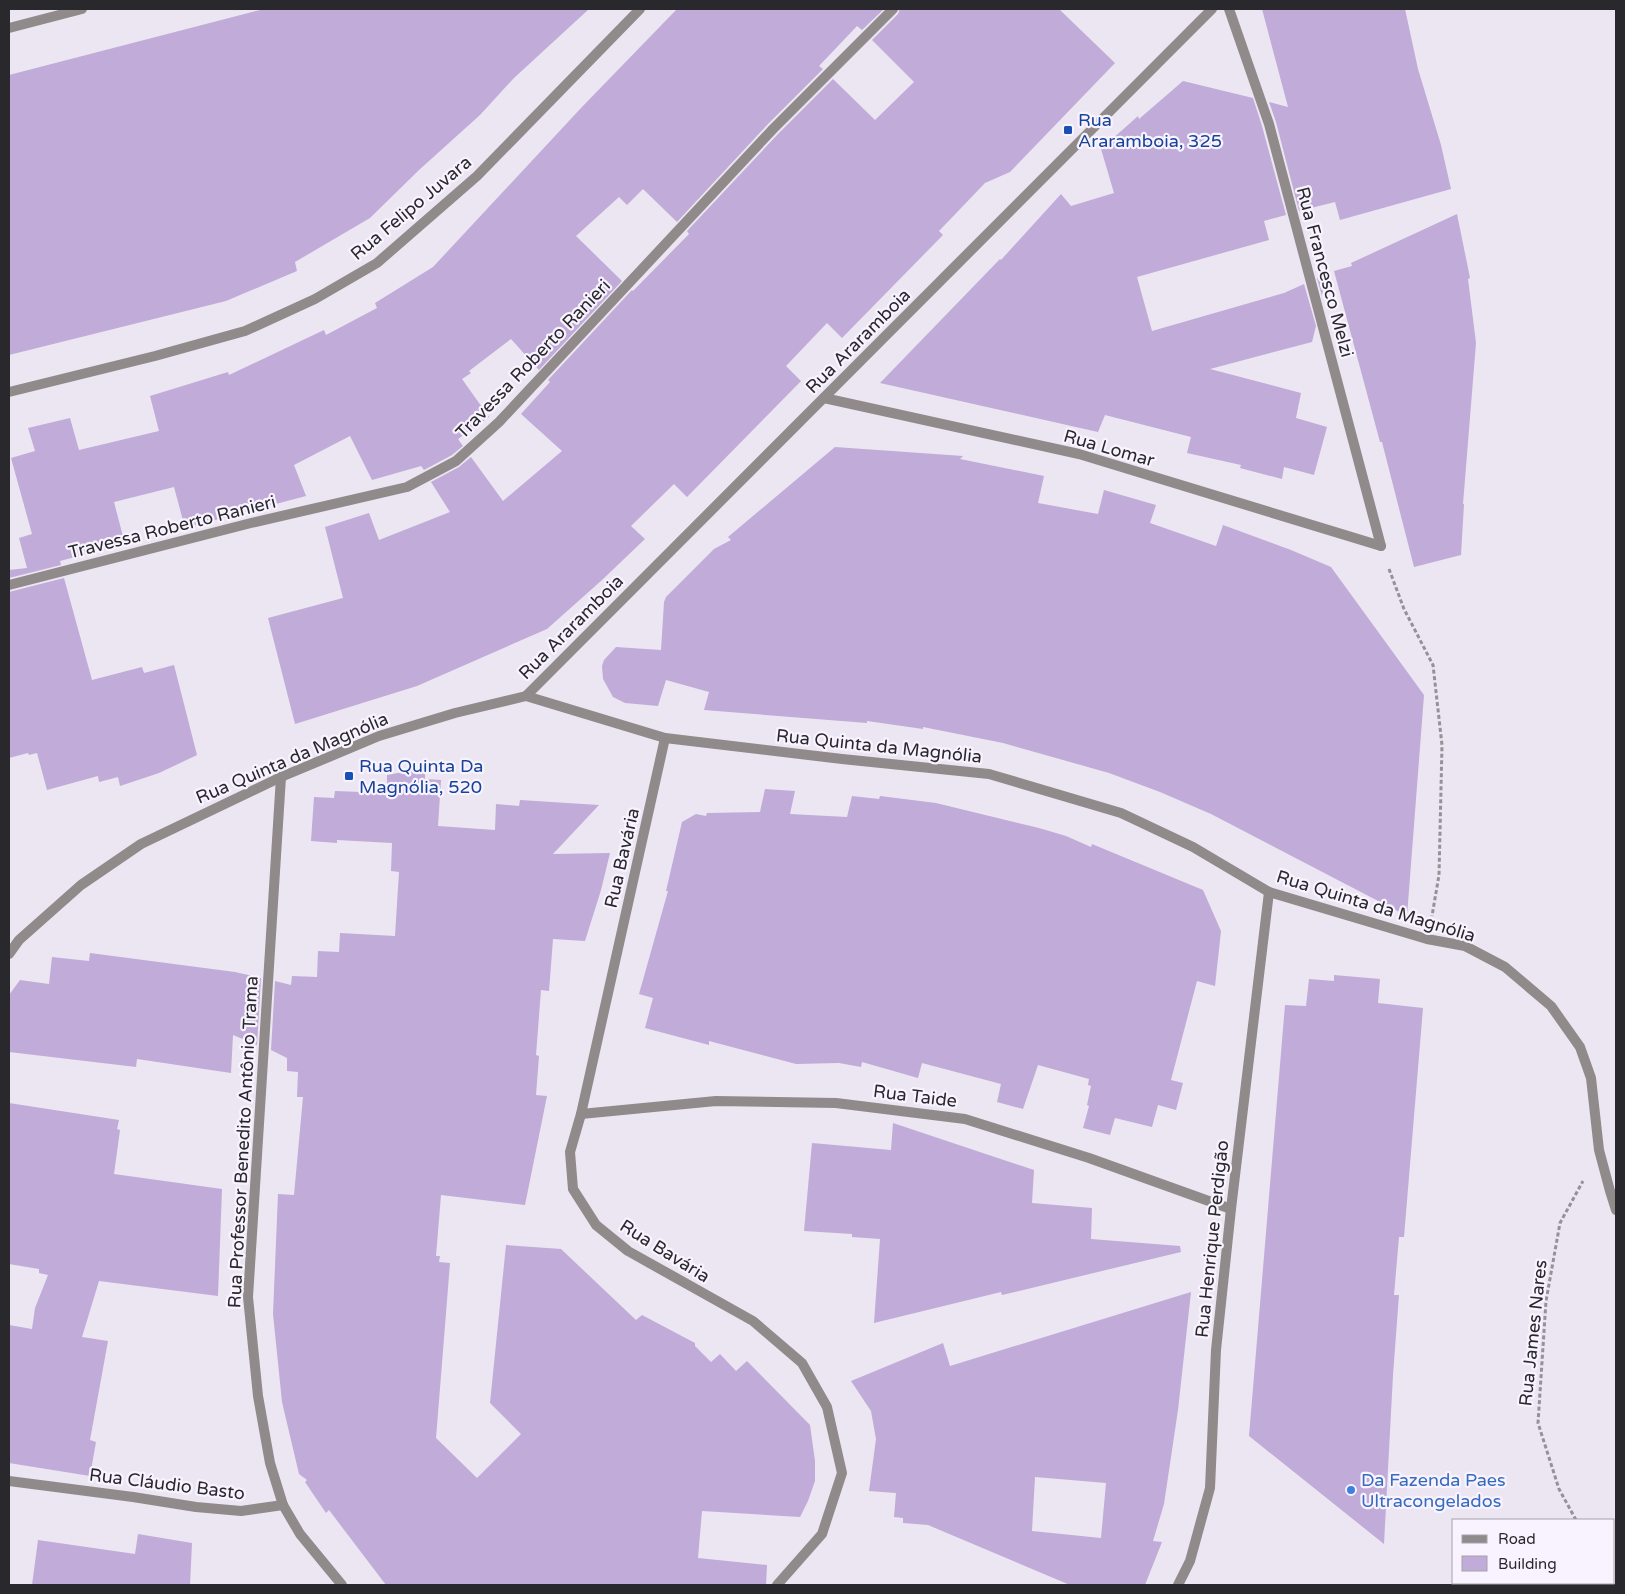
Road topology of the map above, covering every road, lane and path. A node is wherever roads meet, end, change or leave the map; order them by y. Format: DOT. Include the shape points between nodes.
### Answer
graph roads {
  1 [pos="82,9"];
  2 [pos="640,9"];
  3 [pos="893,9"];
  4 [pos="1212,9"];
  5 [pos="1229,9"];
  6 [pos="9,28"];
  7 [pos="9,392"];
  8 [pos="824,398"];
  9 [pos="1381,546"];
  10 [pos="9,585"];
  11 [pos="526,696"];
  12 [pos="665,738"];
  13 [pos="281,777"];
  14 [pos="1269,892"];
  15 [pos="1428,939"];
  16 [pos="9,954"];
  17 [pos="581,1114"];
  18 [pos="1599,1150"];
  19 [pos="1231,1209"];
  20 [pos="1616,1210"];
  21 [pos="9,1481"];
  22 [pos="283,1505"];
  23 [pos="1575,1519"];
  24 [pos="342,1585"];
  25 [pos="777,1585"];
  26 [pos="1178,1585"];
  1 -- 6 [label="street"];
  2 -- 7 [label="street, Rua Felipo Juvara" via="477,176 377,263 316,299 245,331"];
  3 -- 10 [label="street, Travessa Roberto Ranieri" via="774,129 499,422 456,461 407,487"];
  4 -- 8 [label="street, Rua Araramboia"];
  5 -- 9 [label="street, Rua Francesco Melzi" via="1269,124"];
  8 -- 9 [label="street, Rua Lomar" via="1079,454"];
  8 -- 11 [label="street, Rua Araramboia"];
  9 -- 15 [label="path" via="1404,609 1433,665 1442,745 1439,875"];
  11 -- 12 [label="street, Rua Quinta da Magnólia"];
  11 -- 13 [label="street, Rua Quinta da Magnólia" via="379,736"];
  12 -- 14 [label="street, Rua Quinta da Magnólia" via="989,774 1121,813 1193,847"];
  12 -- 17 [label="street, Rua Bavária"];
  13 -- 16 [label="street, Rua Quinta da Magnólia" via="141,844 81,885 19,940"];
  13 -- 22 [label="street, Rua Professor Benedito Antônio Trama" via="248,1296 258,1396 270,1464"];
  14 -- 15 [label="street, Rua Quinta da Magnólia"];
  14 -- 19 [label="street, Rua Henrique Perdigão"];
  15 -- 18 [label="street, Rua Quinta da Magnólia" via="1465,946 1505,967 1552,1006 1580,1047 1590,1078"];
  17 -- 19 [label="street, Rua Taide" via="716,1101 836,1104 965,1119 1089,1158"];
  17 -- 25 [label="street, Rua Bavária" via="570,1152 574,1189 596,1225 628,1251 753,1322 802,1363 827,1407 842,1473 822,1534"];
  18 -- 20 [label="street, Rua Quinta da Magnólia"];
  18 -- 23 [label="path, Rua James Nares" via="1560,1223 1546,1302 1538,1423 1559,1489"];
  19 -- 26 [label="street, Rua Henrique Perdigão" via="1216,1350 1210,1488 1190,1561"];
  21 -- 22 [label="street, Rua Cláudio Basto" via="241,1511"];
  22 -- 24 [label="street" via="300,1534"];
}
